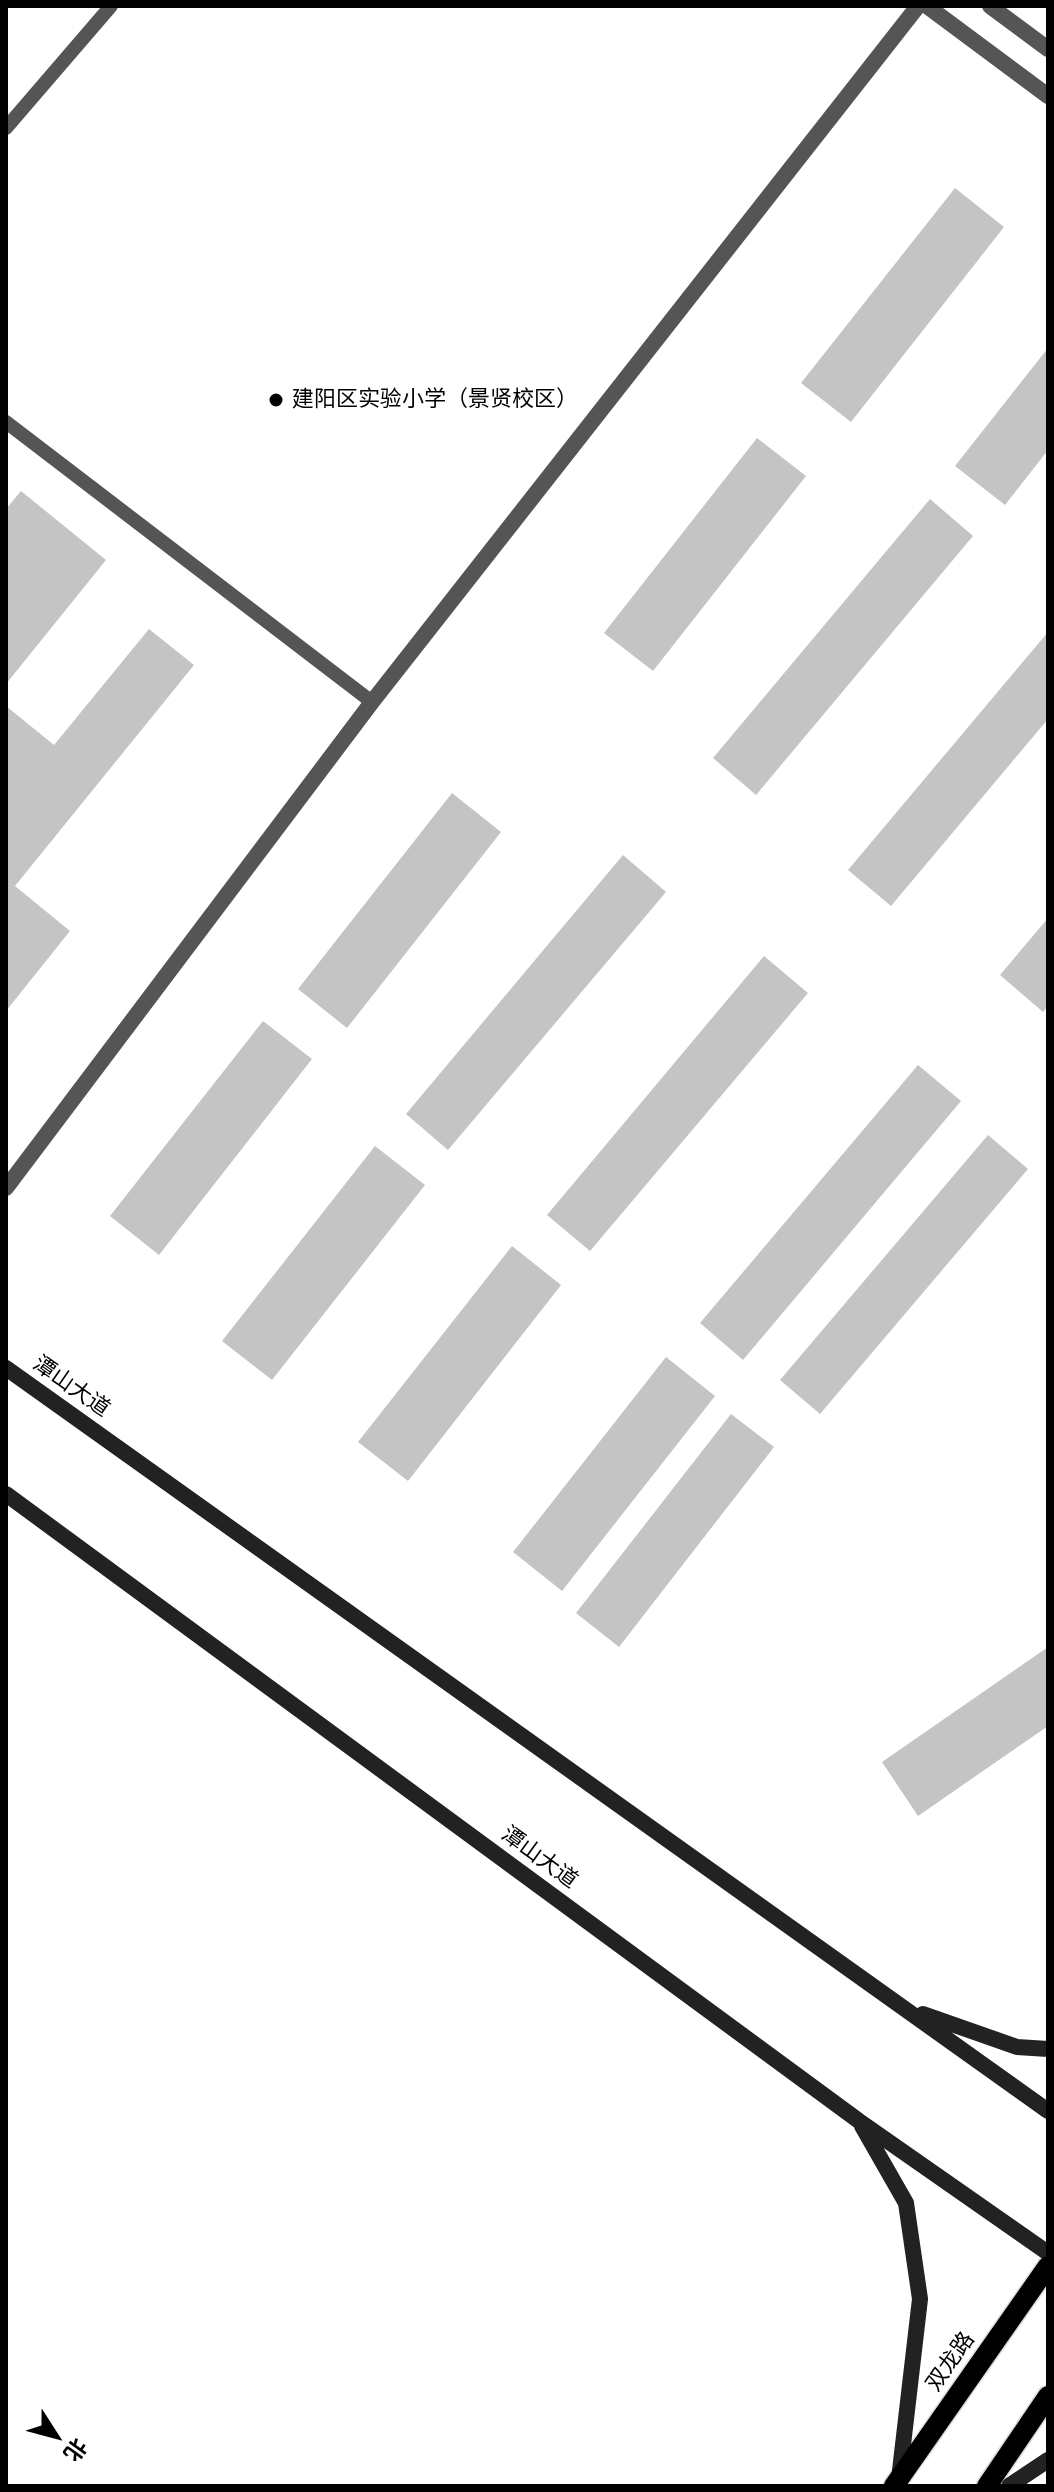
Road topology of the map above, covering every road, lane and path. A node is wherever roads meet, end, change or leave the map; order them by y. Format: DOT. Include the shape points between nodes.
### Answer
graph roads {
  1 [pos="111,6"];
  2 [pos="918,6"];
  3 [pos="927,6"];
  4 [pos="990,6"];
  5 [pos="1048,49"];
  6 [pos="1048,96"];
  7 [pos="6,128"];
  8 [pos="6,422"];
  9 [pos="372,702"];
  10 [pos="6,1188"];
  11 [pos="6,1368"];
  12 [pos="6,1494"];
  13 [pos="907,2009"];
  14 [pos="1048,2049"];
  15 [pos="1048,2111"];
  16 [pos="859,2121"];
  17 [pos="1048,2253"];
  18 [pos="1048,2266"];
  19 [pos="1048,2396"];
  20 [pos="1048,2460"];
  21 [pos="896,2482"];
  22 [pos="987,2486"];
  23 [pos="1009,2486"];
  1 -- 7 [label="lane"];
  2 -- 9 [label="street"];
  3 -- 6 [label="street"];
  4 -- 5 [label="street"];
  8 -- 9 [label="lane"];
  9 -- 10 [label="street"];
  11 -- 13 [label="main road, 潭山大道"];
  12 -- 16 [label="main road, 潭山大道"];
  13 -- 14 [label="main road" via="1017,2047"];
  13 -- 15 [label="main road, 潭山大道"];
  16 -- 17 [label="main road, 潭山大道"];
  16 -- 21 [label="main road" via="906,2203 920,2299"];
  18 -- 21 [label="main road, 双龙路"];
  19 -- 22 [label="main road"];
  20 -- 23 [label="main road"];
}
